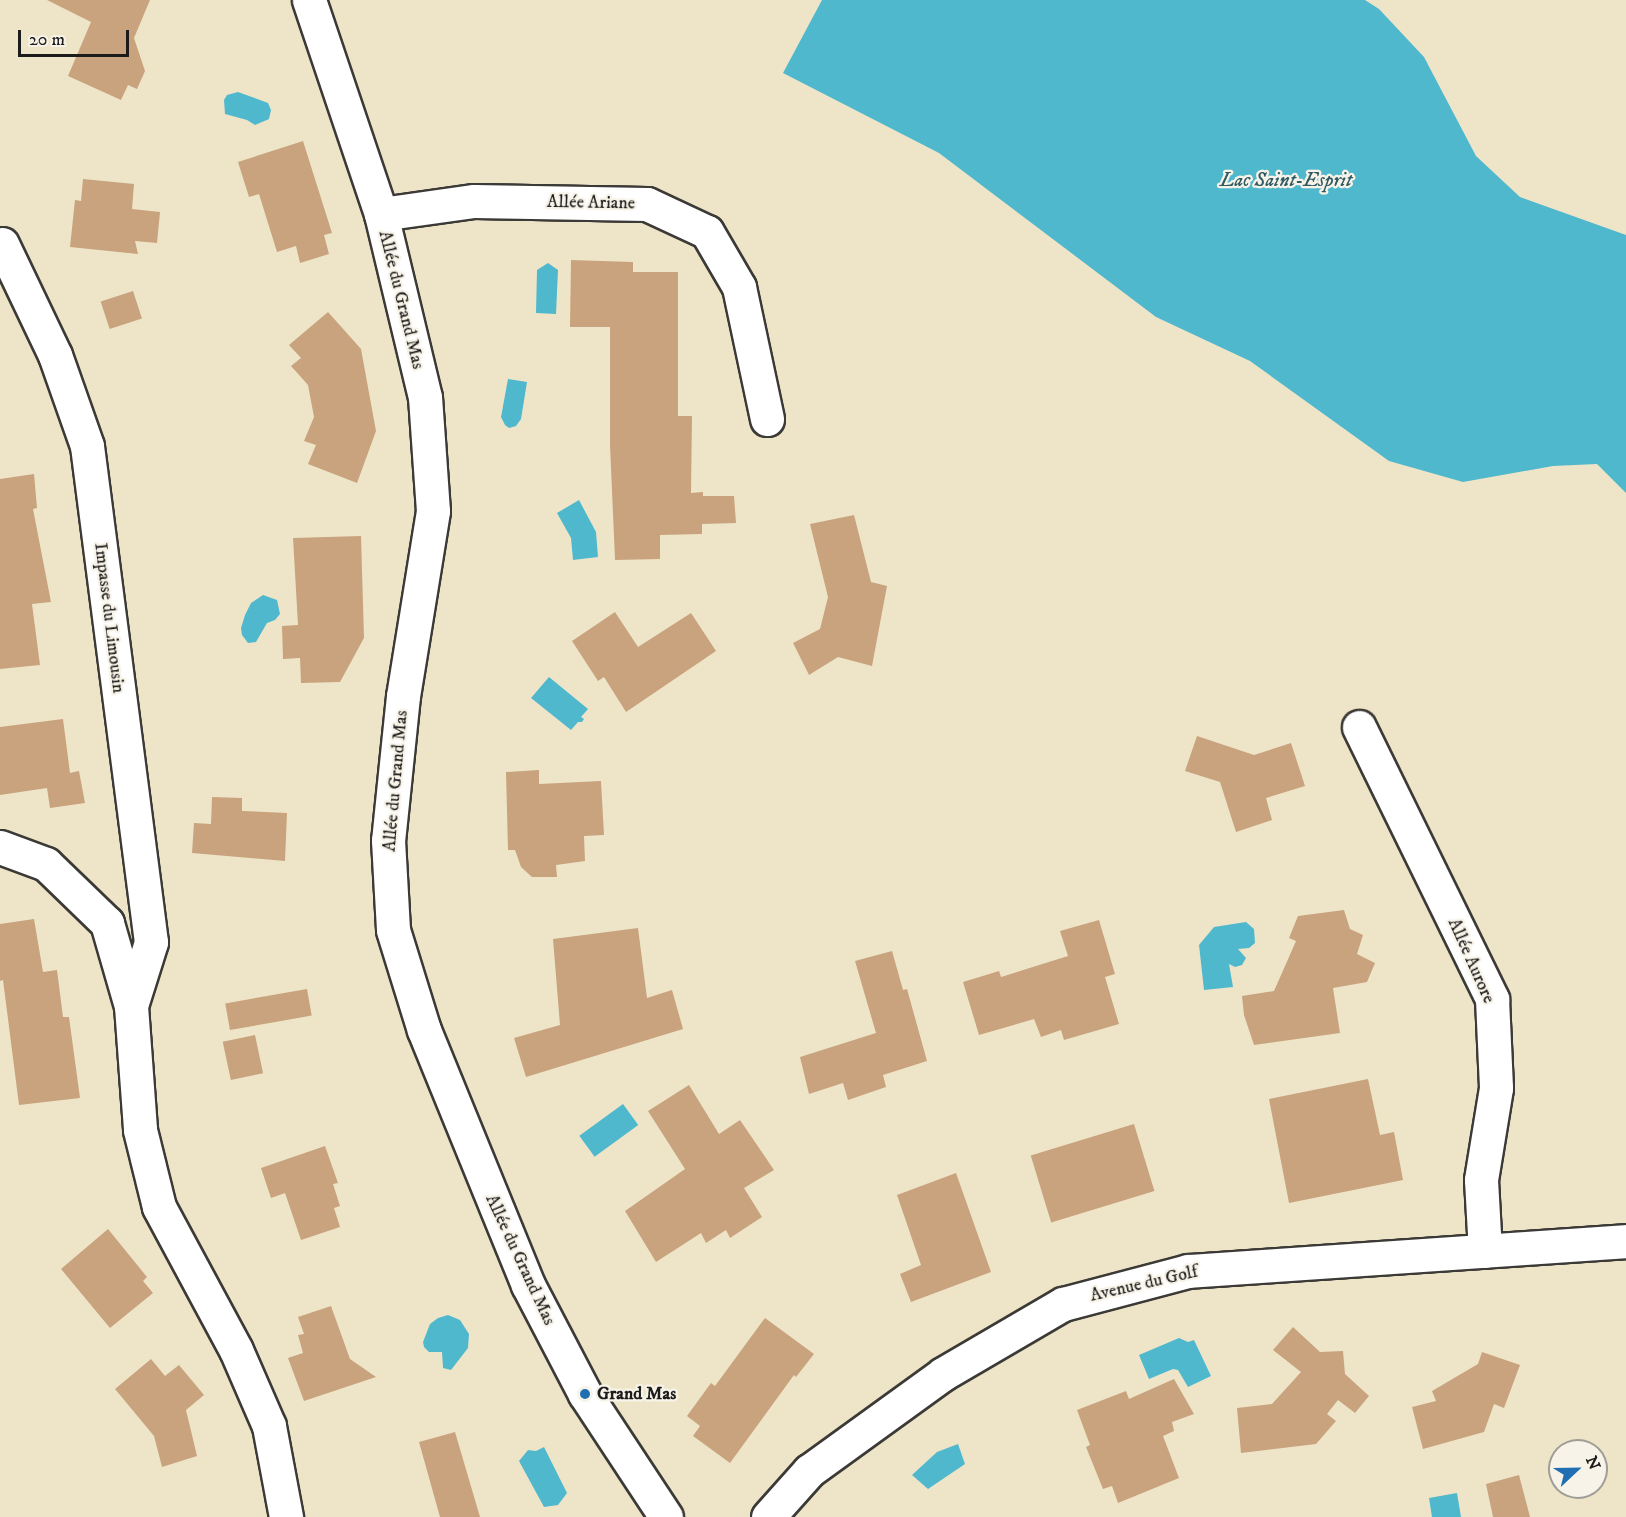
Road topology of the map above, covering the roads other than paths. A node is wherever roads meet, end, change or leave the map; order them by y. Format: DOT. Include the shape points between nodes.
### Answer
graph roads {
  1 [pos="309,0"];
  2 [pos="381,214"];
  3 [pos="2,244"];
  4 [pos="767,419"];
  5 [pos="1359,727"];
  6 [pos="0,847"];
  7 [pos="131,1006"];
  8 [pos="1626,1241"];
  9 [pos="1485,1251"];
  10 [pos="286,1517"];
  11 [pos="666,1517"];
  12 [pos="768,1517"];
  1 -- 2 [label="street, Allée du Grand Mas"];
  2 -- 4 [label="street, Allée Ariane" via="474,201 647,204 707,232 739,287"];
  2 -- 11 [label="street, Allée du Grand Mas" via="425,397 433,511 403,696 388,840 393,930 424,1030 528,1285 585,1394"];
  3 -- 7 [label="street, Impasse du Limousin" via="55,355 87,446 151,942"];
  5 -- 9 [label="street, Allée Aurore" via="1492,999 1496,1088 1481,1180"];
  6 -- 7 [label="street" via="46,864 107,923"];
  7 -- 10 [label="street" via="140,1130 159,1207 236,1350 269,1426"];
  8 -- 9 [label="street, Avenue du Golf"];
  9 -- 12 [label="street, Avenue du Golf" via="1188,1271 1063,1304 943,1374 809,1471"];
}
